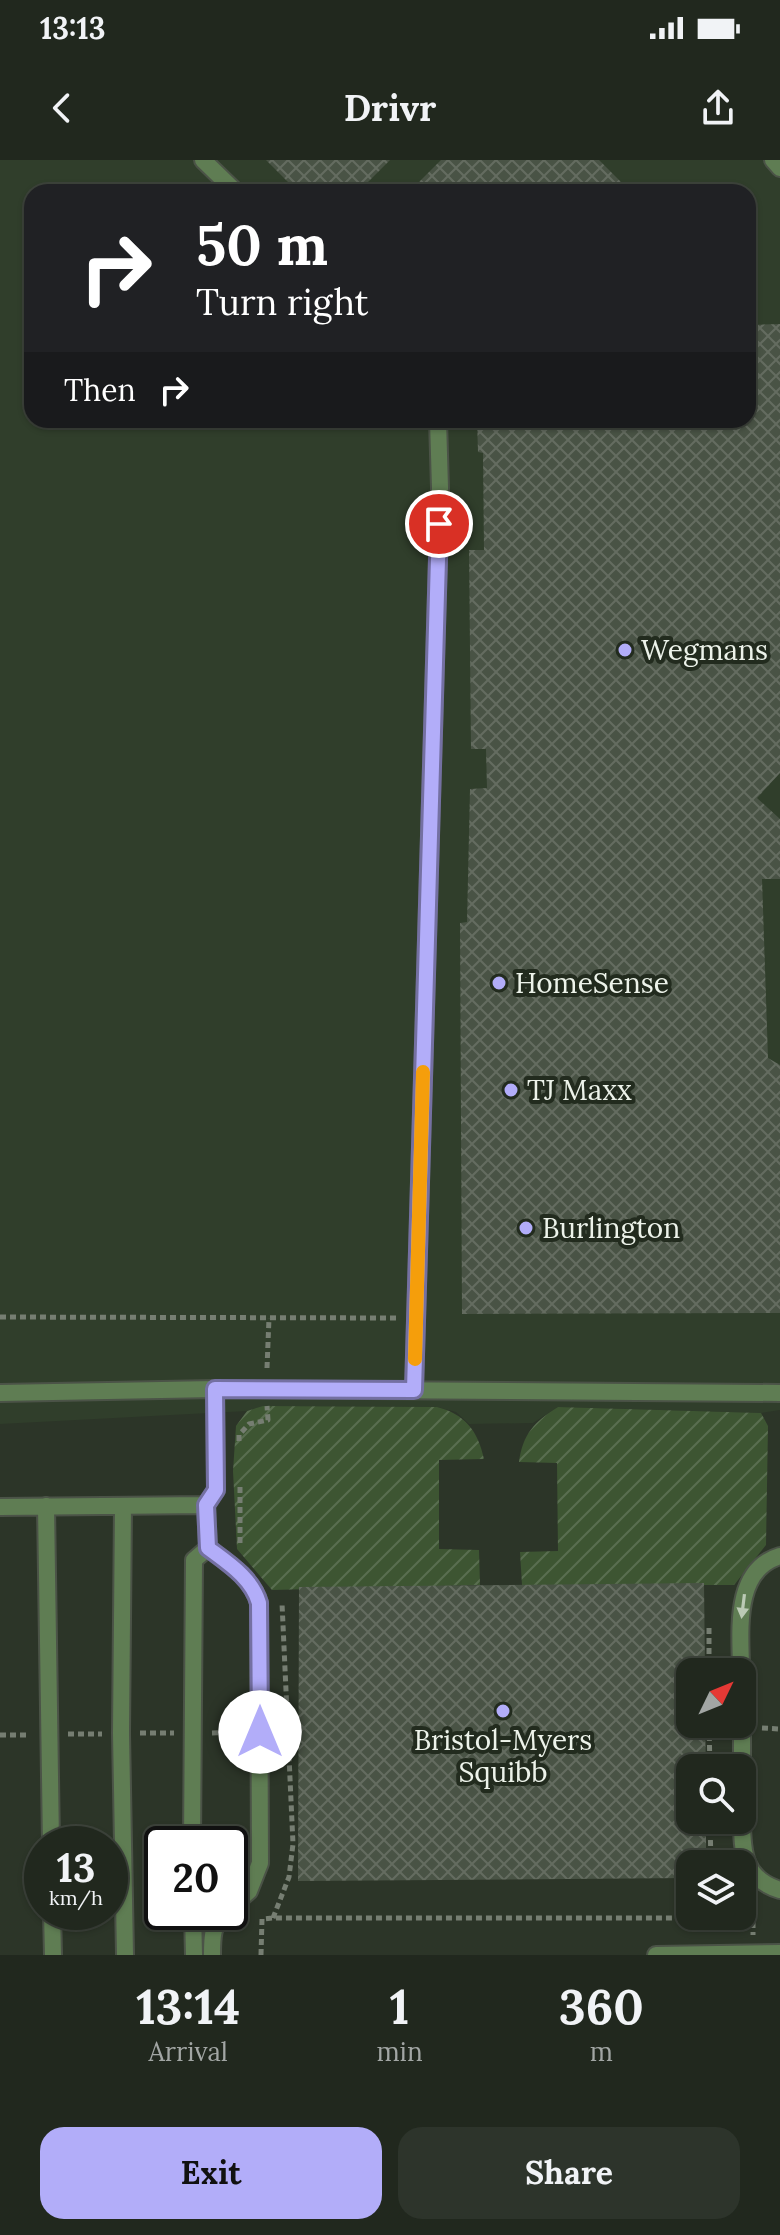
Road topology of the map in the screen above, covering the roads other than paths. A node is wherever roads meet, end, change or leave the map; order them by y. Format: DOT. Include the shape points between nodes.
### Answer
graph roads {
  1 [pos="203,160"];
  2 [pos="773,160"];
  3 [pos="780,168"];
  4 [pos="228,184"];
  5 [pos="438,428"];
  6 [pos="215,1389"];
  7 [pos="414,1390"];
  8 [pos="0,1393"];
  9 [pos="780,1393"];
  10 [pos="206,1505"];
  11 [pos="46,1506"];
  12 [pos="123,1506"];
  13 [pos="0,1507"];
  14 [pos="208,1548"];
  15 [pos="780,1556"];
  16 [pos="741,1658"];
  17 [pos="51,1826"];
  18 [pos="192,1826"];
  19 [pos="743,1834"];
  20 [pos="780,1890"];
  21 [pos="248,1892"];
  22 [pos="52,1930"];
  23 [pos="193,1930"];
  24 [pos="213,1930"];
  25 [pos="780,1953"];
  26 [pos="753,1954"];
  27 [pos="53,1955"];
  28 [pos="125,1955"];
  29 [pos="194,1955"];
  30 [pos="212,1955"];
  31 [pos="656,1955"];
  1 -- 4 [label="lane"];
  2 -- 3 [label="lane"];
  5 -- 7 [label="lane"];
  6 -- 7 [label="lane"];
  6 -- 8 [label="lane"];
  6 -- 10 [label="lane" via="216,1490"];
  7 -- 9 [label="lane"];
  10 -- 12 [label="lane"];
  10 -- 14 [label="lane"];
  11 -- 12 [label="lane"];
  11 -- 13 [label="lane"];
  11 -- 17 [label="lane"];
  12 -- 28 [label="lane"];
  14 -- 18 [label="lane" via="194,1560"];
  14 -- 21 [label="lane" via="244,1577 259,1603 260,1863"];
  15 -- 16 [label="lane, one-way" via="763,1565 742,1596"];
  19 -- 20 [label="lane" via="745,1864 757,1878"];
  22 -- 27 [label="lane"];
  23 -- 29 [label="lane"];
  24 -- 30 [label="lane"];
  25 -- 26 [label="lane"];
  26 -- 31 [label="lane"];
}
